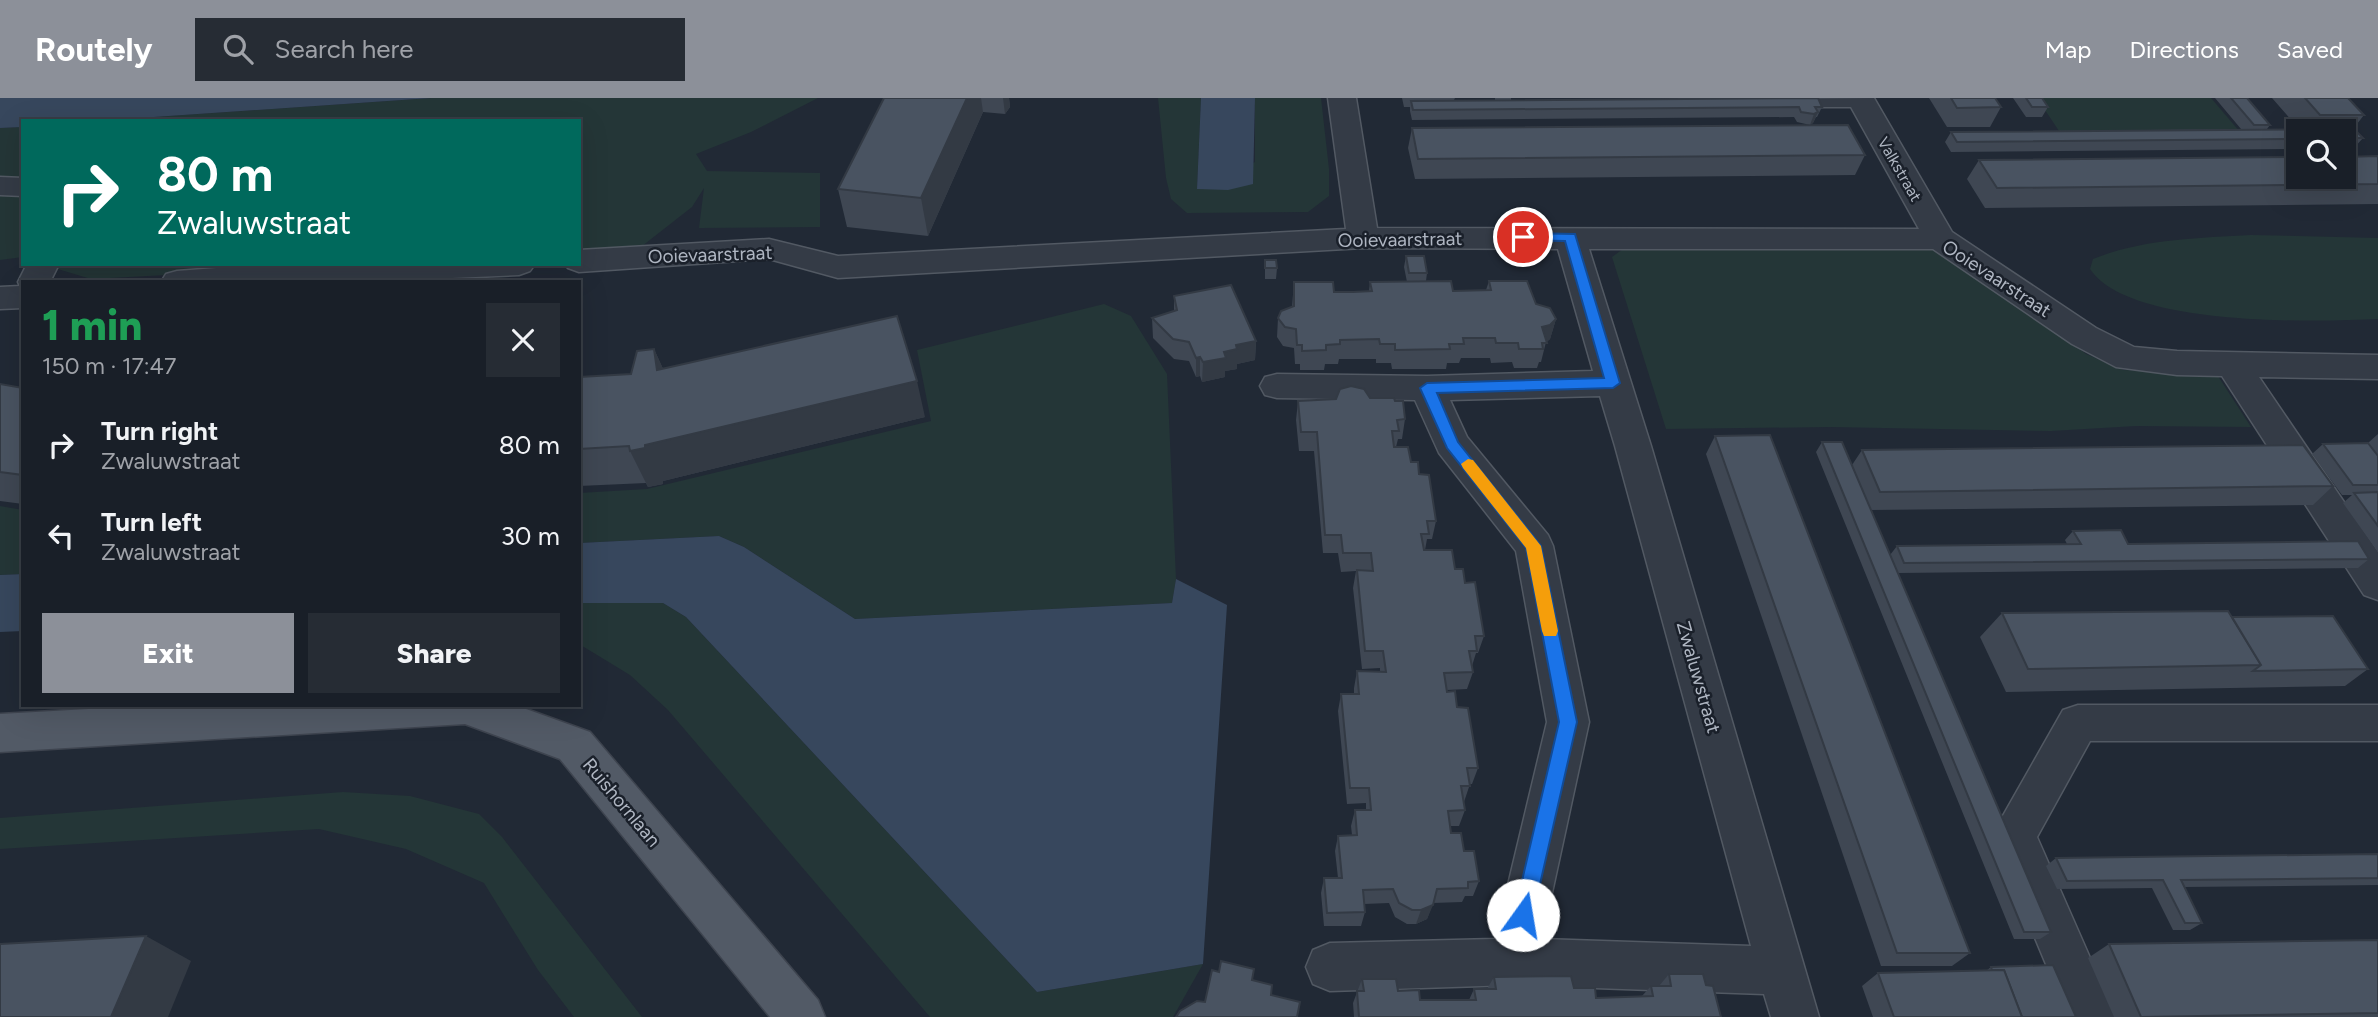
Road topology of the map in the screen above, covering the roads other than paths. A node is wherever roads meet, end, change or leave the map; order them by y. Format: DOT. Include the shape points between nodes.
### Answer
graph roads {
  1 [pos="1342,98"];
  2 [pos="1860,98"];
  3 [pos="1742,100"];
  4 [pos="0,186"];
  5 [pos="21,187"];
  6 [pos="1570,237"];
  7 [pos="1363,238"];
  8 [pos="1940,239"];
  9 [pos="581,261"];
  10 [pos="472,266"];
  11 [pos="192,280"];
  12 [pos="21,297"];
  13 [pos="0,298"];
  14 [pos="2232,364"];
  15 [pos="2378,367"];
  16 [pos="1613,383"];
  17 [pos="1277,386"];
  18 [pos="1427,388"];
  19 [pos="2378,584"];
  20 [pos="448,707"];
  21 [pos="468,707"];
  22 [pos="2378,723"];
  23 [pos="0,733"];
  24 [pos="1513,961"];
  25 [pos="1330,967"];
  26 [pos="1782,971"];
  27 [pos="800,1017"];
  28 [pos="1795,1017"];
  29 [pos="2092,1017"];
  1 -- 7 [label="street"];
  2 -- 3 [label="street, Valkstraat"];
  2 -- 8 [label="street, Valkstraat"];
  4 -- 5 [label="street"];
  6 -- 7 [label="street, Ooievaarstraat"];
  6 -- 8 [label="street, Ooievaarstraat"];
  6 -- 16 [label="street, Zwaluwstraat"];
  7 -- 9 [label="street, Ooievaarstraat" via="838,267 769,249"];
  8 -- 14 [label="street, Ooievaarstraat" via="2128,359"];
  10 -- 11 [label="street"];
  12 -- 13 [label="street"];
  14 -- 15 [label="street, Ooievaarstraat"];
  14 -- 19 [label="street"];
  16 -- 18 [label="street"];
  16 -- 26 [label="street, Zwaluwstraat"];
  17 -- 18 [label="street"];
  18 -- 24 [label="street" via="1452,444 1534,546 1568,722"];
  20 -- 23 [label="main road, Ruishornlaan"];
  21 -- 27 [label="main road, Ruishornlaan" via="575,745"];
  22 -- 29 [label="street" via="2078,723 2014,835"];
  24 -- 25 [label="street"];
  24 -- 26 [label="street"];
  26 -- 28 [label="street, Zwaluwstraat"];
}
